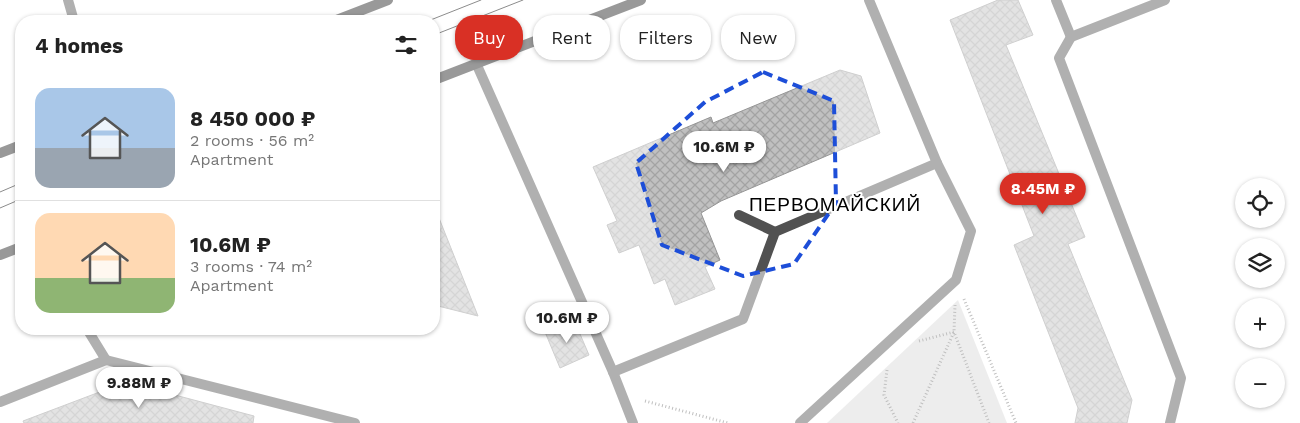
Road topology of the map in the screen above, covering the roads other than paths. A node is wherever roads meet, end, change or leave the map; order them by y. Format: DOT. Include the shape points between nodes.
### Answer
graph roads {
  1 [pos="68,0"];
  2 [pos="388,0"];
  3 [pos="641,0"];
  4 [pos="869,0"];
  5 [pos="1056,0"];
  6 [pos="1166,0"];
  7 [pos="72,15"];
  8 [pos="349,15"];
  9 [pos="1070,37"];
  10 [pos="476,63"];
  11 [pos="440,78"];
  12 [pos="15,147"];
  13 [pos="0,153"];
  14 [pos="936,163"];
  15 [pos="739,215"];
  16 [pos="775,232"];
  17 [pos="15,250"];
  18 [pos="0,256"];
  19 [pos="91,335"];
  20 [pos="106,360"];
  21 [pos="613,372"];
  22 [pos="0,402"];
  23 [pos="355,423"];
  24 [pos="633,423"];
  25 [pos="800,423"];
  26 [pos="1170,423"];
  1 -- 7 [label="lane"];
  2 -- 8 [label="main road"];
  3 -- 10 [label="main road"];
  4 -- 14 [label="lane"];
  5 -- 9 [label="lane"];
  6 -- 9 [label="lane"];
  9 -- 26 [label="lane" via="1059,58 1181,378"];
  10 -- 11 [label="main road"];
  10 -- 21 [label="lane"];
  12 -- 13 [label="main road"];
  14 -- 16 [label="lane"];
  14 -- 25 [label="lane" via="971,231 956,280"];
  15 -- 16 [label="lane"];
  16 -- 21 [label="lane" via="743,319"];
  17 -- 18 [label="main road"];
  19 -- 20 [label="lane"];
  20 -- 22 [label="lane"];
  20 -- 23 [label="lane"];
  21 -- 24 [label="lane"];
}
